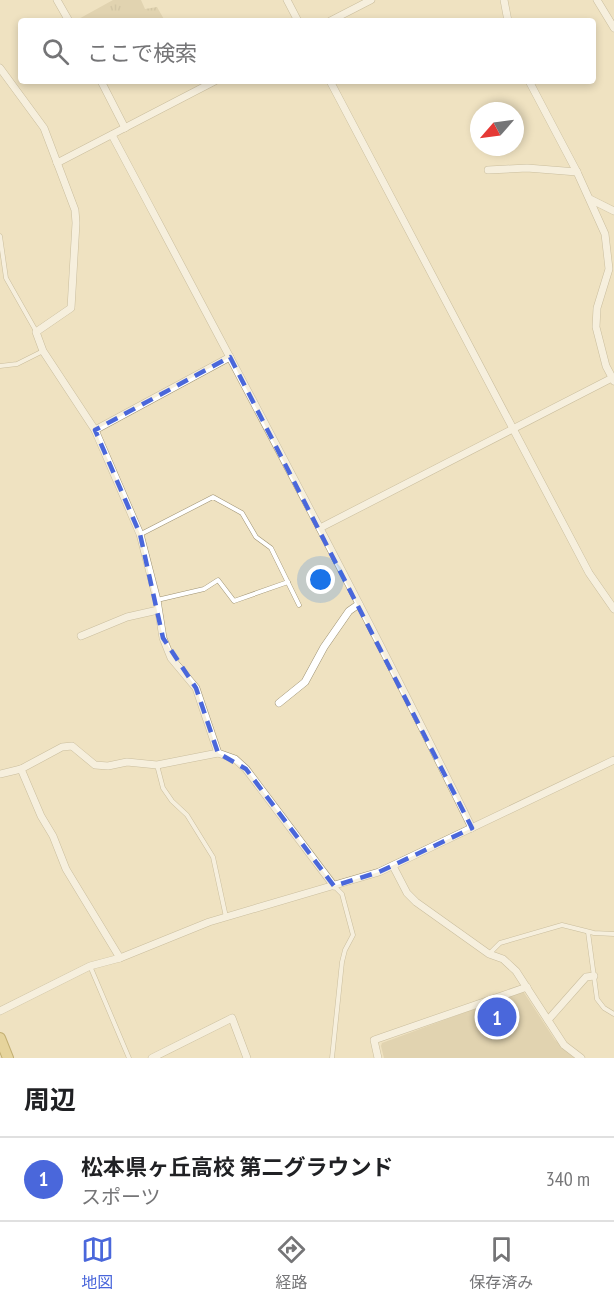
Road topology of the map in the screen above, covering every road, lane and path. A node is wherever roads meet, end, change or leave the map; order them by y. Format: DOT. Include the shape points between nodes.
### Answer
graph roads {
  1 [pos="57,0"];
  2 [pos="287,0"];
  3 [pos="371,0"];
  4 [pos="504,0"];
  5 [pos="597,0"];
  6 [pos="67,18"];
  7 [pos="296,18"];
  8 [pos="336,18"];
  9 [pos="507,18"];
  10 [pos="614,28"];
  11 [pos="0,68"];
  12 [pos="103,84"];
  13 [pos="209,84"];
  14 [pos="332,84"];
  15 [pos="531,84"];
  16 [pos="125,128"];
  17 [pos="112,135"];
  18 [pos="57,163"];
  19 [pos="488,170"];
  20 [pos="577,172"];
  21 [pos="590,199"];
  22 [pos="614,211"];
  23 [pos="0,236"];
  24 [pos="36,332"];
  25 [pos="43,351"];
  26 [pos="230,357"];
  27 [pos="0,366"];
  28 [pos="613,380"];
  29 [pos="514,429"];
  30 [pos="95,430"];
  31 [pos="320,528"];
  32 [pos="140,534"];
  33 [pos="288,582"];
  34 [pos="157,600"];
  35 [pos="359,604"];
  36 [pos="299,605"];
  37 [pos="614,609"];
  38 [pos="158,610"];
  39 [pos="81,636"];
  40 [pos="279,703"];
  41 [pos="218,753"];
  42 [pos="614,760"];
  43 [pos="157,765"];
  44 [pos="21,769"];
  45 [pos="0,774"];
  46 [pos="471,828"];
  47 [pos="393,866"];
  48 [pos="334,886"];
  49 [pos="226,917"];
  50 [pos="588,932"];
  51 [pos="614,934"];
  52 [pos="489,954"];
  53 [pos="120,958"];
  54 [pos="90,966"];
  55 [pos="594,976"];
  56 [pos="527,987"];
  57 [pos="0,1011"];
  58 [pos="614,1014"];
  59 [pos="548,1020"];
  60 [pos="0,1038"];
  61 [pos="8,1058"];
  62 [pos="129,1058"];
  63 [pos="152,1058"];
  64 [pos="247,1058"];
  65 [pos="332,1058"];
  66 [pos="378,1058"];
  67 [pos="581,1058"];
  1 -- 6 [label="street"];
  2 -- 7 [label="street"];
  3 -- 8 [label="street"];
  4 -- 9 [label="street"];
  5 -- 10 [label="street"];
  11 -- 18 [label="street" via="44,128"];
  12 -- 16 [label="street"];
  13 -- 16 [label="street"];
  14 -- 29 [label="street"];
  15 -- 20 [label="street"];
  16 -- 17 [label="street"];
  17 -- 18 [label="street"];
  17 -- 26 [label="street"];
  18 -- 24 [label="street" via="75,210 71,308"];
  19 -- 20 [label="street"];
  20 -- 21 [label="street"];
  21 -- 22 [label="street"];
  21 -- 28 [label="street" via="605,234 609,258 596,327"];
  23 -- 24 [label="lane" via="6,278"];
  24 -- 25 [label="street"];
  25 -- 27 [label="lane" via="17,364"];
  25 -- 30 [label="street"];
  26 -- 30 [label="street"];
  26 -- 31 [label="street"];
  28 -- 29 [label="street"];
  29 -- 31 [label="street"];
  29 -- 37 [label="street" via="589,573"];
  30 -- 32 [label="street"];
  31 -- 35 [label="street"];
  32 -- 33 [label="lane" via="213,497 242,513 256,537 271,548"];
  32 -- 34 [label="street"];
  33 -- 34 [label="lane" via="234,601 218,580 204,589"];
  33 -- 36 [label="lane"];
  34 -- 38 [label="street"];
  35 -- 40 [label="street" via="324,647 305,681"];
  35 -- 46 [label="street"];
  38 -- 39 [label="street" via="127,617"];
  38 -- 41 [label="street" via="171,658 196,688"];
  41 -- 43 [label="street"];
  41 -- 48 [label="street" via="246,768"];
  42 -- 46 [label="street"];
  43 -- 44 [label="street" via="95,765 72,746 62,747"];
  43 -- 49 [label="lane" via="163,788 188,815 213,857"];
  44 -- 45 [label="street"];
  44 -- 53 [label="street" via="66,869"];
  46 -- 47 [label="street"];
  47 -- 48 [label="street"];
  47 -- 52 [label="street" via="416,902"];
  48 -- 49 [label="street"];
  48 -- 65 [label="lane" via="342,894 353,935 342,962"];
  49 -- 53 [label="street"];
  50 -- 51 [label="lane"];
  50 -- 52 [label="lane" via="562,925 500,943"];
  50 -- 55 [label="lane"];
  52 -- 56 [label="street" via="503,959"];
  53 -- 54 [label="street"];
  54 -- 57 [label="street"];
  54 -- 62 [label="lane"];
  55 -- 58 [label="lane" via="597,999"];
  55 -- 59 [label="street" via="586,977"];
  56 -- 59 [label="street"];
  56 -- 66 [label="street" via="374,1040"];
  59 -- 67 [label="street" via="564,1044"];
  60 -- 61 [label="main road"];
  63 -- 64 [label="street" via="232,1018"];
}
